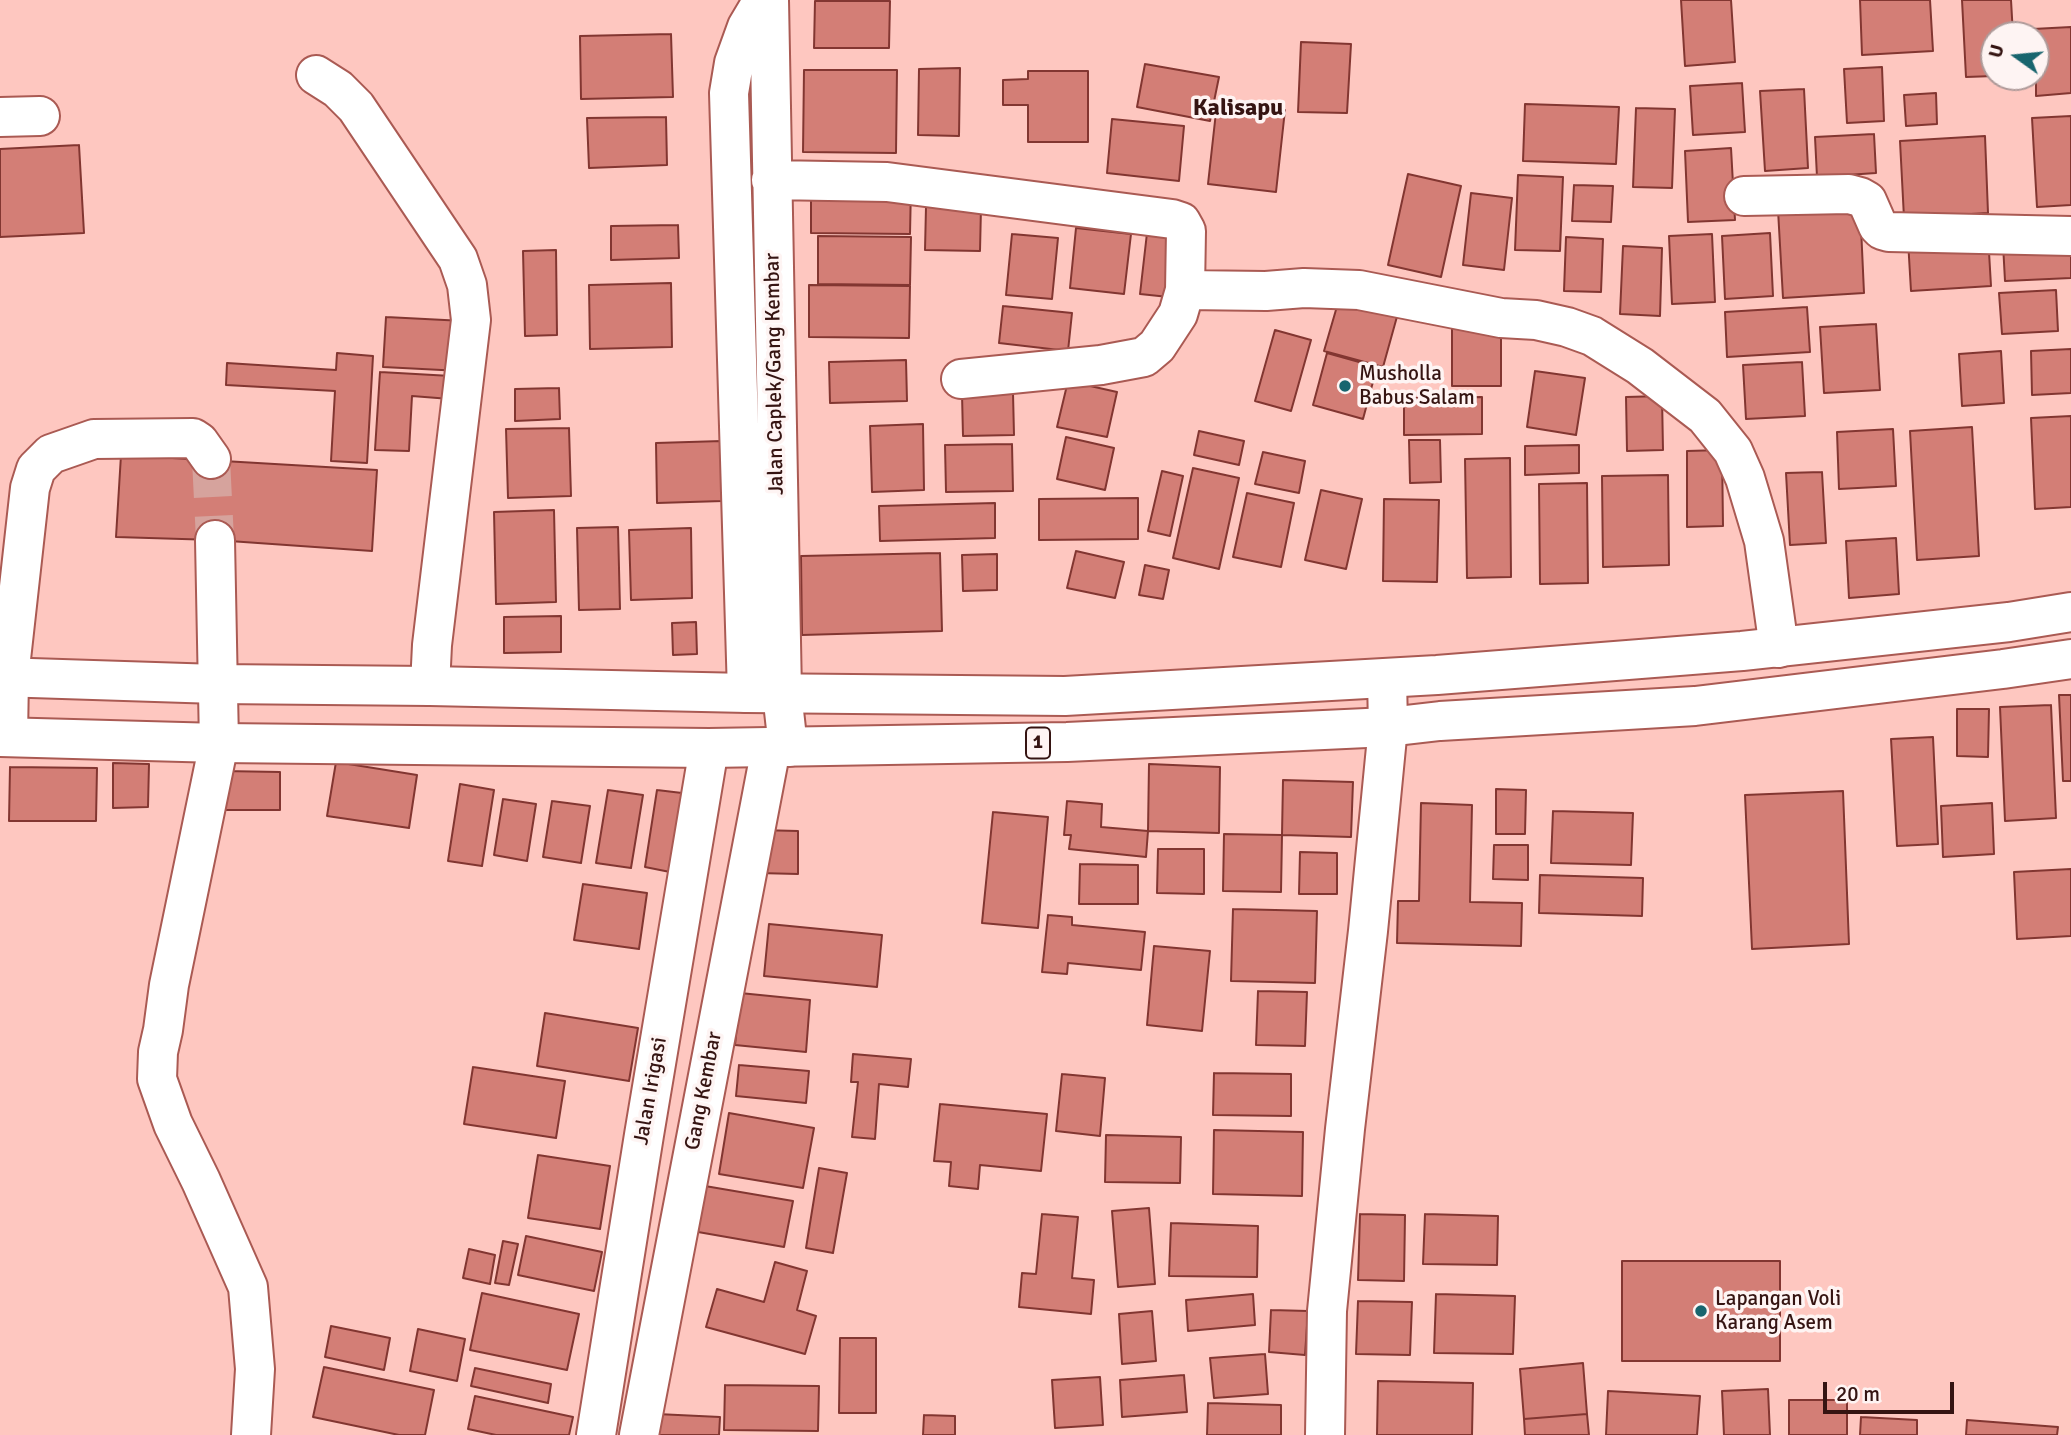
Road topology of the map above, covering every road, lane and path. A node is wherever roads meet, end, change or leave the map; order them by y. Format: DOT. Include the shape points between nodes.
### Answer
graph roads {
  1 [pos="763,0"];
  2 [pos="769,0"];
  3 [pos="316,75"];
  4 [pos="40,116"];
  5 [pos="0,117"];
  6 [pos="771,180"];
  7 [pos="1744,196"];
  8 [pos="2071,236"];
  9 [pos="1185,290"];
  10 [pos="961,379"];
  11 [pos="211,459"];
  12 [pos="215,540"];
  13 [pos="2071,612"];
  14 [pos="1779,648"];
  15 [pos="2071,659"];
  16 [pos="5,677"];
  17 [pos="1387,678"];
  18 [pos="217,684"];
  19 [pos="430,686"];
  20 [pos="764,693"];
  21 [pos="1388,727"];
  22 [pos="4,737"];
  23 [pos="219,743"];
  24 [pos="780,747"];
  25 [pos="709,748"];
  26 [pos="251,1435"];
  27 [pos="596,1435"];
  28 [pos="639,1435"];
  29 [pos="1325,1435"];
  1 -- 20 [label="main road" via="747,27 729,93"];
  2 -- 6 [label="main road, Jalan Caplek/Gang Kembar"];
  3 -- 19 [label="main road" via="356,107 458,259 467,285 471,320"];
  4 -- 5 [label="main road"];
  6 -- 9 [label="main road" via="887,182 1172,219 1181,222 1186,231"];
  6 -- 20 [label="main road, Jalan Caplek/Gang Kembar"];
  7 -- 8 [label="main road" via="1849,194 1867,201 1878,226 1889,232"];
  9 -- 10 [label="main road" via="1178,314 1157,346 1144,356 1101,365"];
  9 -- 14 [label="main road" via="1359,290 1567,327 1619,352 1705,416 1733,451 1763,541"];
  11 -- 16 [label="main road" via="193,438 94,439 51,453 36,469 30,488"];
  12 -- 18 [label="main road"];
  13 -- 14 [label="main road"];
  14 -- 17 [label="main road"];
  15 -- 21 [label="main road, 1" via="1695,706"];
  16 -- 18 [label="main road"];
  16 -- 22 [label="main road"];
  17 -- 20 [label="main road" via="1065,696"];
  17 -- 21 [label="main road"];
  18 -- 19 [label="main road"];
  18 -- 23 [label="main road"];
  19 -- 20 [label="main road"];
  20 -- 24 [label="main road, Jalan Caplek/Gang Kembar"];
  21 -- 24 [label="main road, 1" via="1067,742"];
  21 -- 29 [label="main road" via="1327,1311"];
  22 -- 23 [label="main road, 1"];
  23 -- 25 [label="main road, 1"];
  23 -- 26 [label="main road" via="169,985 157,1079 248,1286 255,1369"];
  24 -- 25 [label="main road, 1"];
  24 -- 28 [label="main road, Gang Kembar"];
  25 -- 27 [label="main road, Jalan Irigasi"];
}
